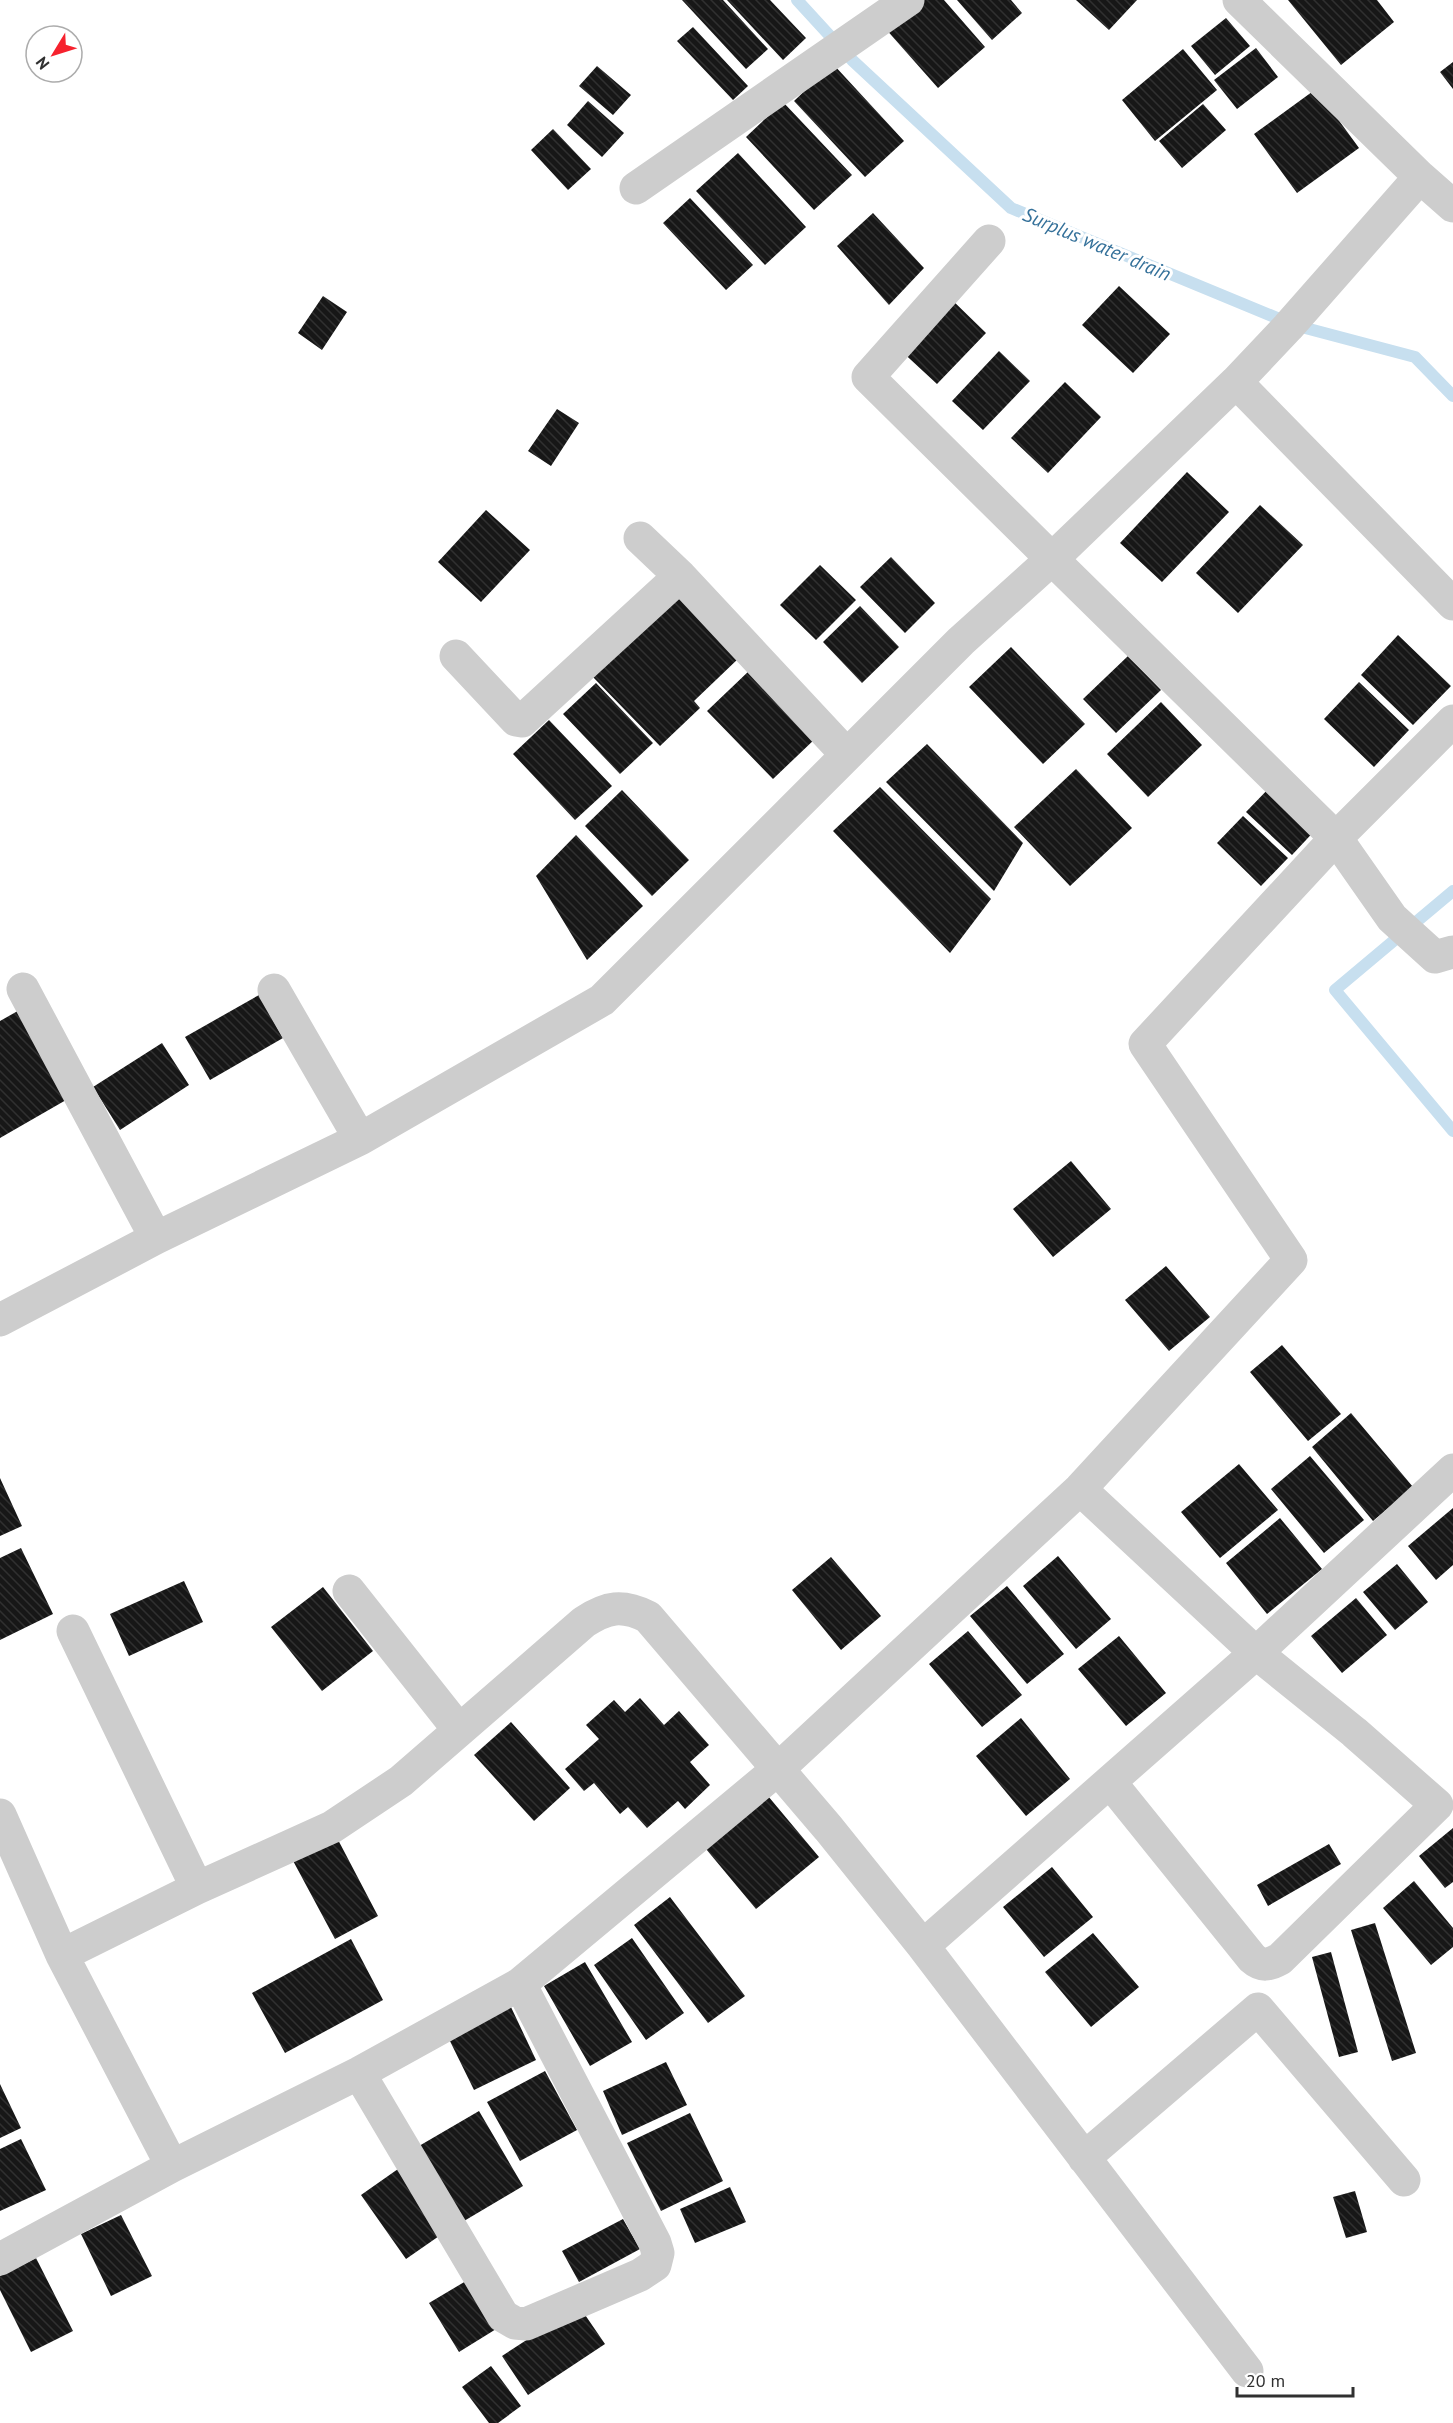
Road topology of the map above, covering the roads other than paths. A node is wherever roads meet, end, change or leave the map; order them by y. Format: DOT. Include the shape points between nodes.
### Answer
graph roads {
  1 [pos="908,0"];
  2 [pos="1239,0"];
  3 [pos="1420,177"];
  4 [pos="636,188"];
  5 [pos="1453,206"];
  6 [pos="989,241"];
  7 [pos="1236,382"];
  8 [pos="640,538"];
  9 [pos="1052,559"];
  10 [pos="680,576"];
  11 [pos="1453,604"];
  12 [pos="456,656"];
  13 [pos="1453,721"];
  14 [pos="847,755"];
  15 [pos="1336,838"];
  16 [pos="1453,952"];
  17 [pos="23,989"];
  18 [pos="274,990"];
  19 [pos="360,1139"];
  20 [pos="156,1238"];
  21 [pos="0,1320"];
  22 [pos="1453,1470"];
  23 [pos="1080,1489"];
  24 [pos="349,1591"];
  25 [pos="73,1631"];
  26 [pos="1256,1653"];
  27 [pos="459,1730"];
  28 [pos="778,1769"];
  29 [pos="1110,1782"];
  30 [pos="1445,1813"];
  31 [pos="0,1815"];
  32 [pos="197,1888"];
  33 [pos="923,1946"];
  34 [pos="62,1955"];
  35 [pos="520,1984"];
  36 [pos="359,2073"];
  37 [pos="1084,2158"];
  38 [pos="172,2166"];
  39 [pos="1404,2180"];
  40 [pos="0,2259"];
  41 [pos="1247,2371"];
  1 -- 4 [label="street"];
  2 -- 3 [label="street"];
  3 -- 5 [label="street"];
  3 -- 7 [label="street"];
  6 -- 9 [label="street" via="868,377"];
  7 -- 9 [label="street"];
  7 -- 11 [label="street"];
  8 -- 10 [label="street"];
  9 -- 14 [label="street" via="961,641"];
  9 -- 15 [label="street"];
  10 -- 12 [label="street" via="522,721 516,720"];
  10 -- 14 [label="street"];
  13 -- 15 [label="street"];
  14 -- 19 [label="street" via="602,1000"];
  15 -- 16 [label="street" via="1392,918 1435,957"];
  15 -- 23 [label="street" via="1145,1044 1291,1260"];
  17 -- 20 [label="street"];
  18 -- 19 [label="street"];
  19 -- 20 [label="street"];
  20 -- 21 [label="street"];
  22 -- 26 [label="street"];
  23 -- 26 [label="street"];
  23 -- 28 [label="street"];
  24 -- 27 [label="street"];
  25 -- 32 [label="street"];
  26 -- 29 [label="street"];
  26 -- 30 [label="street" via="1354,1732"];
  27 -- 28 [label="street" via="584,1622 616,1607 648,1617"];
  27 -- 32 [label="street" via="401,1780 332,1827"];
  28 -- 33 [label="street"];
  28 -- 35 [label="street"];
  29 -- 30 [label="street" via="1258,1964 1269,1965 1280,1959"];
  29 -- 33 [label="street"];
  31 -- 34 [label="street"];
  32 -- 34 [label="street"];
  33 -- 37 [label="street"];
  34 -- 38 [label="street"];
  35 -- 36 [label="street"];
  35 -- 36 [label="street" via="655,2243 655,2265 640,2275 526,2324 503,2316"];
  36 -- 38 [label="street"];
  37 -- 39 [label="street" via="1258,2008"];
  37 -- 41 [label="street"];
  38 -- 40 [label="street"];
}
